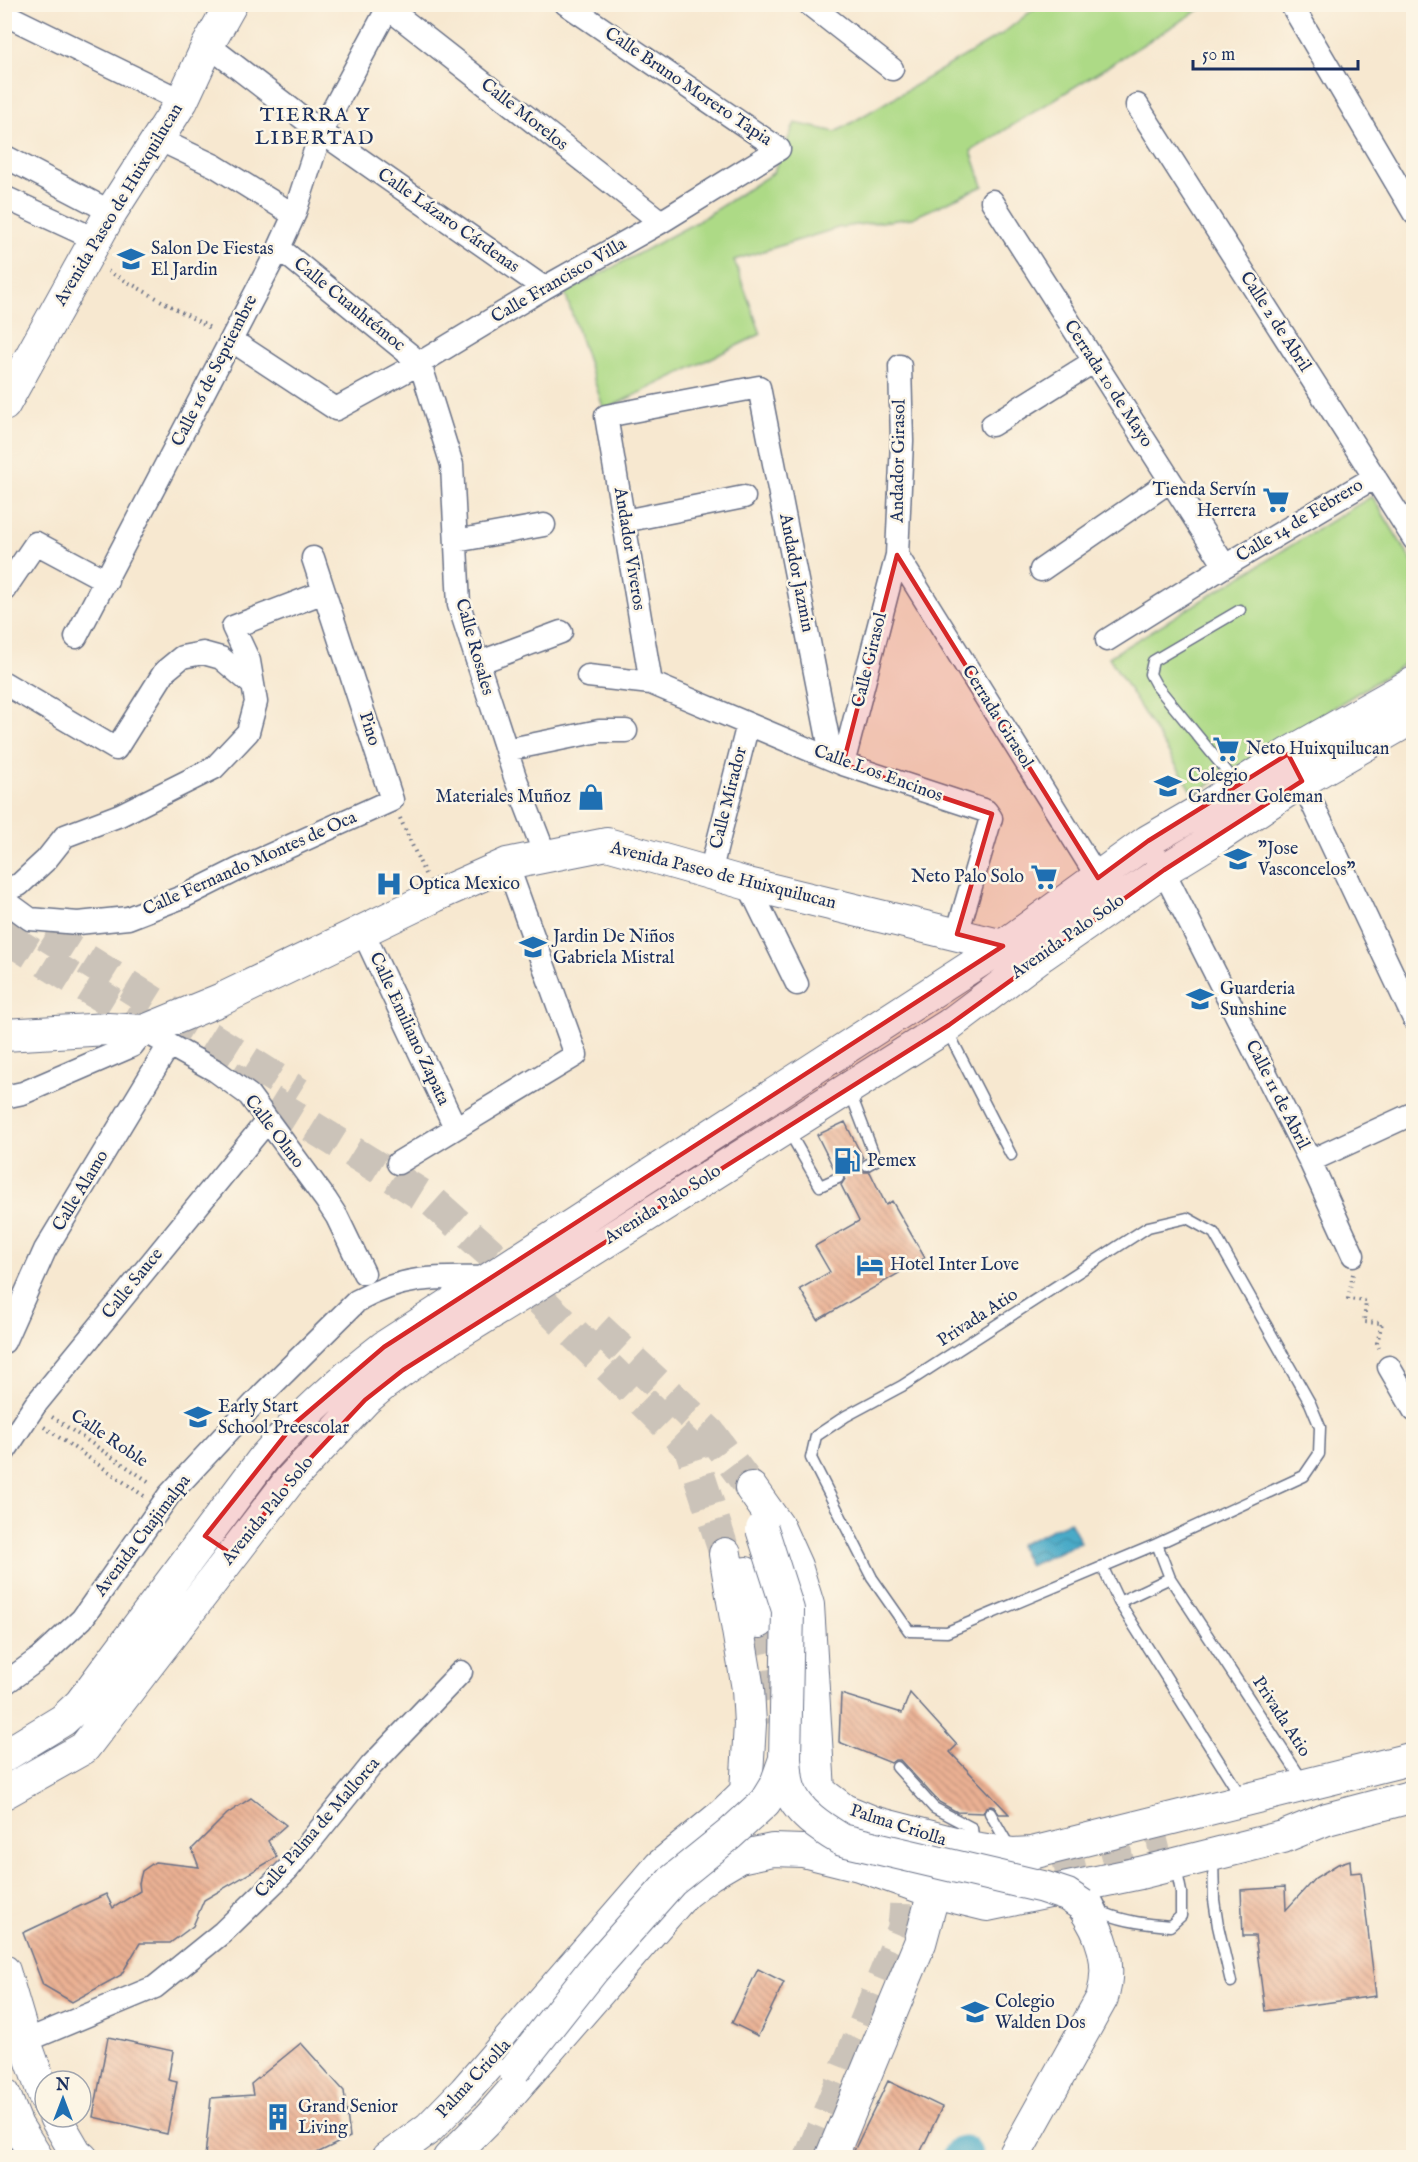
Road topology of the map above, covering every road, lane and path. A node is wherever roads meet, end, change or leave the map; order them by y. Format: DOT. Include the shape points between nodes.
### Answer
graph roads {
  1 [pos="231,4"];
  2 [pos="566,4"];
  3 [pos="809,4"];
  4 [pos="1292,4"];
  5 [pos="389,6"];
  6 [pos="4,14"];
  7 [pos="208,45"];
  8 [pos="892,69"];
  9 [pos="182,101"];
  10 [pos="1137,105"];
  11 [pos="321,132"];
  12 [pos="158,139"];
  13 [pos="779,148"];
  14 [pos="4,156"];
  15 [pos="4,197"];
  16 [pos="992,201"];
  17 [pos="111,212"];
  18 [pos="1413,213"];
  19 [pos="294,214"];
  20 [pos="661,222"];
  21 [pos="279,248"];
  22 [pos="89,249"];
  23 [pos="544,288"];
  24 [pos="231,339"];
  25 [pos="1093,362"];
  26 [pos="420,363"];
  27 [pos="900,366"];
  28 [pos="4,405"];
  29 [pos="606,416"];
  30 [pos="992,425"];
  31 [pos="1375,477"];
  32 [pos="1170,481"];
  33 [pos="744,497"];
  34 [pos="624,521"];
  35 [pos="544,525"];
  36 [pos="1413,539"];
  37 [pos="456,541"];
  38 [pos="897,555"];
  39 [pos="313,558"];
  40 [pos="1225,566"];
  41 [pos="1041,570"];
  42 [pos="107,581"];
  43 [pos="4,590"];
  44 [pos="324,592"];
  45 [pos="1240,610"];
  46 [pos="561,632"];
  47 [pos="76,637"];
  48 [pos="1107,640"];
  49 [pos="478,663"];
  50 [pos="588,676"];
  51 [pos="4,683"];
  52 [pos="651,683"];
  53 [pos="1413,683"];
  54 [pos="253,685"];
  55 [pos="1413,717"];
  56 [pos="748,724"];
  57 [pos="626,731"];
  58 [pos="506,750"];
  59 [pos="838,761"];
  60 [pos="1295,768"];
  61 [pos="1238,786"];
  62 [pos="392,800"];
  63 [pos="1148,841"];
  64 [pos="544,855"];
  65 [pos="507,864"];
  66 [pos="1164,870"];
  67 [pos="710,873"];
  68 [pos="1098,878"];
  69 [pos="748,884"];
  70 [pos="4,889"];
  71 [pos="435,896"];
  72 [pos="4,900"];
  73 [pos="363,932"];
  74 [pos="957,934"];
  75 [pos="1003,946"];
  76 [pos="1042,955"];
  77 [pos="797,984"];
  78 [pos="1413,1019"];
  79 [pos="945,1027"];
  80 [pos="4,1035"];
  81 [pos="156,1038"];
  82 [pos="849,1088"];
  83 [pos="4,1089"];
  84 [pos="4,1096"];
  85 [pos="1413,1113"];
  86 [pos="267,1121"];
  87 [pos="455,1127"];
  88 [pos="786,1127"];
  89 [pos="696,1144"];
  90 [pos="1011,1155"];
  91 [pos="1310,1161"];
  92 [pos="398,1162"];
  93 [pos="867,1165"];
  94 [pos="715,1173"];
  95 [pos="838,1178"];
  96 [pos="1353,1255"];
  97 [pos="364,1273"];
  98 [pos="490,1278"];
  99 [pos="4,1342"];
  100 [pos="1389,1367"];
  101 [pos="31,1410"];
  102 [pos="1413,1410"];
  103 [pos="4,1452"];
  104 [pos="164,1501"];
  105 [pos="205,1536"];
  106 [pos="742,1542"];
  107 [pos="1157,1544"];
  108 [pos="233,1555"];
  109 [pos="1102,1566"];
  110 [pos="1170,1578"];
  111 [pos="1119,1602"];
  112 [pos="759,1622"];
  113 [pos="461,1672"];
  114 [pos="4,1684"];
  115 [pos="4,1756"];
  116 [pos="1413,1758"];
  117 [pos="784,1759"];
  118 [pos="897,1767"];
  119 [pos="1305,1784"];
  120 [pos="819,1791"];
  121 [pos="746,1792"];
  122 [pos="4,1794"];
  123 [pos="1413,1796"];
  124 [pos="1244,1801"];
  125 [pos="990,1813"];
  126 [pos="1327,1819"];
  127 [pos="950,1843"];
  128 [pos="1172,1853"];
  129 [pos="1013,1854"];
  130 [pos="1213,1854"];
  131 [pos="1089,1883"];
  132 [pos="914,1885"];
  133 [pos="636,1894"];
  134 [pos="666,1914"];
  135 [pos="4,1971"];
  136 [pos="1231,1982"];
  137 [pos="15,2046"];
  138 [pos="33,2077"];
  139 [pos="4,2094"];
  140 [pos="491,2116"];
  141 [pos="62,2129"];
  142 [pos="38,2157"];
  143 [pos="82,2157"];
  144 [pos="388,2157"];
  145 [pos="449,2157"];
  146 [pos="831,2157"];
  147 [pos="1013,2157"];
  1 -- 7 [label="main road, Avenida Paseo de Huixquilucan"];
  2 -- 13 [label="street, Calle Bruno Morero Tapia"];
  3 -- 8 [label="street"];
  4 -- 18 [label="street"];
  5 -- 11 [label="street, Calle 16 de Septiembre"];
  5 -- 20 [label="street, Calle Morelos"];
  6 -- 9 [label="street"];
  7 -- 9 [label="main road, Avenida Paseo de Huixquilucan"];
  7 -- 11 [label="street, Calle Lázaro Cárdenas"];
  9 -- 12 [label="main road, Avenida Paseo de Huixquilucan"];
  10 -- 31 [label="street, Calle 2 de Abril"];
  11 -- 19 [label="street, Calle 16 de Septiembre"];
  11 -- 23 [label="street, Calle Lázaro Cárdenas"];
  12 -- 17 [label="main road, Avenida Paseo de Huixquilucan"];
  12 -- 19 [label="street" via="215,166"];
  13 -- 20 [label="street, Calle Francisco Villa"];
  14 -- 17 [label="street"];
  15 -- 22 [label="street"];
  16 -- 25 [label="street, Cerrada 10 de Mayo"];
  17 -- 22 [label="main road, Avenida Paseo de Huixquilucan"];
  19 -- 21 [label="street, Calle 16 de Septiembre"];
  20 -- 23 [label="street, Calle Francisco Villa"];
  21 -- 24 [label="street, Calle 16 de Septiembre"];
  21 -- 26 [label="street, Calle Cuauhtémoc"];
  22 -- 24 [label="path"];
  22 -- 28 [label="main road, Avenida Paseo de Huixquilucan"];
  23 -- 26 [label="street, Calle Francisco Villa"];
  24 -- 26 [label="street, Calle Francisco Villa" via="336,409"];
  24 -- 42 [label="street, Calle 16 de Septiembre"];
  25 -- 30 [label="street"];
  25 -- 32 [label="street, Cerrada 10 de Mayo"];
  26 -- 37 [label="street, Calle Rosales" via="452,465"];
  27 -- 38 [label="street, Andador Girasol" via="902,441"];
  29 -- 34 [label="street, Andador Viveros"];
  29 -- 59 [label="street, Andador Jazmin" via="759,387"];
  31 -- 36 [label="street, Calle 2 de Abril"];
  31 -- 40 [label="street, Calle 14 de Febrero"];
  32 -- 40 [label="street, Cerrada 10 de Mayo"];
  32 -- 41 [label="street"];
  33 -- 34 [label="street"];
  34 -- 52 [label="street, Andador Viveros"];
  35 -- 37 [label="street"];
  37 -- 49 [label="street, Calle Rosales" via="459,604"];
  38 -- 59 [label="street, Calle Girasol"];
  38 -- 68 [label="street, Cerrada Girasol"];
  39 -- 44 [label="street, Pino"];
  40 -- 48 [label="street, Calle 14 de Febrero"];
  42 -- 43 [label="street" via="36,543"];
  42 -- 47 [label="street, Calle 16 de Septiembre"];
  44 -- 54 [label="street" via="233,627 249,661"];
  44 -- 62 [label="street, Pino"];
  45 -- 61 [label="lane" via="1153,661 1150,674"];
  46 -- 49 [label="street"];
  49 -- 58 [label="street, Calle Rosales"];
  50 -- 52 [label="street, Calle Los Encinos"];
  51 -- 54 [label="street" via="116,749 165,671 182,657 203,653 221,658"];
  52 -- 56 [label="street, Calle Los Encinos"];
  53 -- 60 [label="main road, Avenida Palo Solo"];
  54 -- 70 [label="street" via="255,702 248,732 214,768 120,815 64,836 19,885"];
  55 -- 60 [label="main road, Avenida Palo Solo"];
  56 -- 59 [label="street, Calle Los Encinos"];
  56 -- 67 [label="street, Calle Mirador"];
  57 -- 58 [label="street" via="599,731"];
  58 -- 64 [label="street, Calle Rosales"];
  59 -- 74 [label="street, Calle Los Encinos" via="990,815"];
  60 -- 61 [label="main road, Avenida Palo Solo"];
  60 -- 66 [label="main road, Avenida Palo Solo" via="1213,840"];
  60 -- 78 [label="street"];
  61 -- 63 [label="main road, Avenida Palo Solo"];
  62 -- 71 [label="path"];
  62 -- 72 [label="street, Calle Fernando Montes de Oca" via="185,896 128,918 78,924 30,920"];
  63 -- 66 [label="street, Calle 11 de Abril"];
  63 -- 68 [label="main road, Avenida Palo Solo"];
  64 -- 65 [label="main road, Avenida Paseo de Huixquilucan"];
  64 -- 67 [label="main road, Avenida Paseo de Huixquilucan" via="607,844"];
  65 -- 71 [label="main road, Avenida Paseo de Huixquilucan"];
  65 -- 87 [label="street" via="576,1055"];
  66 -- 76 [label="main road, Avenida Palo Solo"];
  66 -- 91 [label="street, Calle 11 de Abril"];
  67 -- 69 [label="main road, Avenida Paseo de Huixquilucan"];
  68 -- 75 [label="main road, Avenida Palo Solo"];
  69 -- 74 [label="main road, Avenida Paseo de Huixquilucan"];
  69 -- 77 [label="street"];
  71 -- 73 [label="main road, Avenida Paseo de Huixquilucan"];
  73 -- 81 [label="main road, Avenida Paseo de Huixquilucan" via="222,999"];
  73 -- 87 [label="street, Calle Emiliano Zapata"];
  74 -- 75 [label="main road, Avenida Paseo de Huixquilucan"];
  75 -- 76 [label="main road, Avenida Paseo de Huixquilucan"];
  75 -- 89 [label="main road, Avenida Palo Solo"];
  76 -- 79 [label="main road, Avenida Palo Solo"];
  79 -- 82 [label="main road, Avenida Palo Solo"];
  79 -- 90 [label="lane"];
  80 -- 81 [label="main road, Avenida Paseo de Huixquilucan" via="108,1029"];
  81 -- 83 [label="street" via="108,1041"];
  81 -- 84 [label="street" via="23,1093"];
  81 -- 86 [label="street, Calle Olmo" via="216,1071 249,1095"];
  81 -- 99 [label="street, Calle Alamo" via="45,1250"];
  82 -- 88 [label="main road, Avenida Palo Solo"];
  82 -- 93 [label="lane" via="876,1160"];
  85 -- 91 [label="street"];
  86 -- 97 [label="street, Calle Olmo" via="337,1218"];
  86 -- 101 [label="street, Calle Sauce"];
  87 -- 92 [label="street"];
  88 -- 94 [label="main road, Avenida Palo Solo"];
  88 -- 95 [label="lane" via="820,1186"];
  89 -- 94 [label="main road"];
  89 -- 98 [label="main road, Avenida Palo Solo"];
  91 -- 96 [label="street, Calle 11 de Abril"];
  94 -- 108 [label="main road, Avenida Palo Solo" via="436,1347 384,1384 290,1480"];
  96 -- 100 [label="path" via="1348,1299 1366,1301 1364,1322 1382,1323 1377,1343"];
  98 -- 104 [label="street, Avenida Cuajimalpa" via="434,1276 407,1280 357,1301 264,1393"];
  98 -- 105 [label="main road, Avenida Palo Solo" via="384,1347 341,1381 264,1458"];
  100 -- 102 [label="street"];
  101 -- 103 [label="street, Calle Sauce"];
  101 -- 104 [label="path, Calle Roble"];
  101 -- 104 [label="path"];
  104 -- 114 [label="street, Avenida Cuajimalpa" via="82,1619"];
  105 -- 108 [label="main road"];
  105 -- 115 [label="main road, Avenida Palo Solo" via="80,1704 63,1720"];
  106 -- 112 [label="main road"];
  106 -- 117 [label="main road, bridge" via="788,1611"];
  106 -- 120 [label="main road" via="751,1488 778,1526 808,1605"];
  106 -- 121 [label="main road" via="750,1724"];
  107 -- 109 [label="lane, Privada Atio"];
  107 -- 109 [label="lane, Privada Atio" via="1304,1476 1319,1454 1320,1427 1310,1403 1214,1233 1187,1218 1148,1227 902,1386 816,1436 811,1458 872,1578 909,1631 947,1632"];
  107 -- 110 [label="lane, Privada Atio"];
  108 -- 122 [label="main road, Avenida Palo Solo" via="84,1748"];
  109 -- 111 [label="lane"];
  110 -- 111 [label="lane"];
  110 -- 119 [label="lane, Privada Atio"];
  111 -- 124 [label="lane"];
  113 -- 137 [label="street, Calle Palma de Mallorca" via="371,1766 288,1869 223,1932 155,1987"];
  116 -- 119 [label="main road, Palma Criolla"];
  117 -- 140 [label="main road, bridge" via="765,1802 672,1881 593,1970 514,2070"];
  117 -- 147 [label="main road, bridge" via="789,1788 796,1801 816,1824 842,1840 1067,1895 1082,1905 1093,1920 1107,1963 1102,1998"];
  118 -- 127 [label="lane" via="934,1808 972,1828"];
  119 -- 124 [label="main road, Palma Criolla"];
  120 -- 121 [label="main road, Palma Criolla" via="782,1784"];
  120 -- 127 [label="main road, Palma Criolla" via="844,1810 873,1822"];
  121 -- 133 [label="main road, Palma Criolla" via="660,1866"];
  123 -- 126 [label="main road, Palma Criolla"];
  124 -- 129 [label="main road, Palma Criolla" via="1032,1853"];
  125 -- 129 [label="lane"];
  126 -- 128 [label="main road" via="1277,1817"];
  126 -- 130 [label="main road, Palma Criolla" via="1283,1837"];
  127 -- 129 [label="main road, Palma Criolla"];
  127 -- 132 [label="main road"];
  128 -- 130 [label="main road, Palma Criolla"];
  128 -- 131 [label="main road, Palma Criolla"];
  128 -- 131 [label="lane" via="1181,1892 1181,1916 1170,1926 1139,1924 1104,1913"];
  130 -- 136 [label="lane" via="1214,1900"];
  131 -- 132 [label="main road, Palma Criolla" via="987,1905"];
  132 -- 134 [label="main road, Palma Criolla" via="859,1865 803,1851 773,1850 739,1857 710,1874"];
  132 -- 146 [label="main road" via="920,1943"];
  133 -- 134 [label="main road" via="640,1914 655,1920"];
  133 -- 144 [label="main road, Palma Criolla" via="465,2091 429,2128"];
  134 -- 140 [label="main road, Palma Criolla"];
  135 -- 137 [label="main road"];
  137 -- 138 [label="main road"];
  139 -- 142 [label="main road" via="17,2126"];
  140 -- 145 [label="main road, Palma Criolla"];
  141 -- 143 [label="main road"];
}
